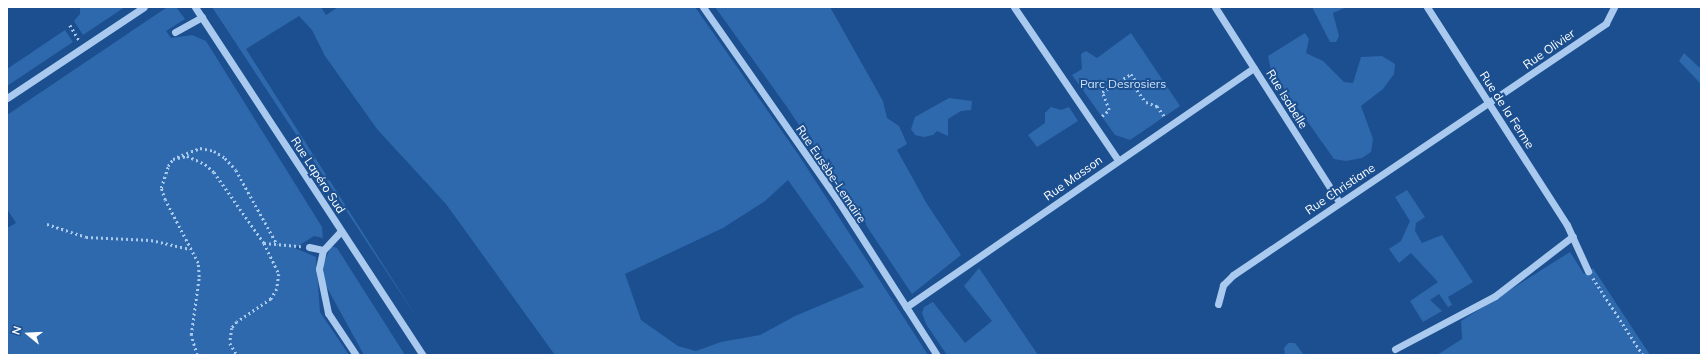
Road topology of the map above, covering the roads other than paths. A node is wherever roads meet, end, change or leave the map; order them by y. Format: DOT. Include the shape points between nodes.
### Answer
graph roads {
  1 [pos="144,7"];
  2 [pos="195,7"];
  3 [pos="703,7"];
  4 [pos="1014,7"];
  5 [pos="1215,7"];
  6 [pos="1427,7"];
  7 [pos="1614,7"];
  8 [pos="202,17"];
  9 [pos="175,32"];
  10 [pos="1254,68"];
  11 [pos="7,98"];
  12 [pos="1489,103"];
  13 [pos="1118,160"];
  14 [pos="1339,202"];
  15 [pos="341,231"];
  16 [pos="1573,236"];
  17 [pos="309,247"];
  18 [pos="323,250"];
  19 [pos="1588,271"];
  20 [pos="1218,304"];
  21 [pos="906,308"];
  22 [pos="1395,349"];
  23 [pos="356,355"];
  24 [pos="423,355"];
  25 [pos="937,355"];
  1 -- 11 [label="street"];
  2 -- 8 [label="street, Rue Lapéro Sud"];
  3 -- 21 [label="street, Rue Eusèbe-Lemaire" via="834,196"];
  4 -- 13 [label="street"];
  5 -- 10 [label="street, Rue Isabelle"];
  6 -- 12 [label="street, Rue de la Ferme"];
  7 -- 12 [label="street, Rue Olivier" via="1606,23"];
  8 -- 9 [label="street"];
  8 -- 15 [label="street, Rue Lapéro Sud"];
  10 -- 13 [label="street, Rue Masson"];
  10 -- 14 [label="street, Rue Isabelle"];
  12 -- 14 [label="street, Rue Christiane"];
  12 -- 16 [label="street, Rue de la Ferme"];
  13 -- 21 [label="street, Rue Masson"];
  14 -- 20 [label="street, Rue Christiane" via="1227,280 1220,291"];
  15 -- 18 [label="street"];
  15 -- 24 [label="street, Rue Lapéro Sud"];
  16 -- 19 [label="street, Rue de la Ferme"];
  16 -- 22 [label="street" via="1495,296"];
  17 -- 18 [label="street"];
  18 -- 23 [label="street" via="319,269 326,306"];
  21 -- 25 [label="street, Rue Eusèbe-Lemaire"];
}
